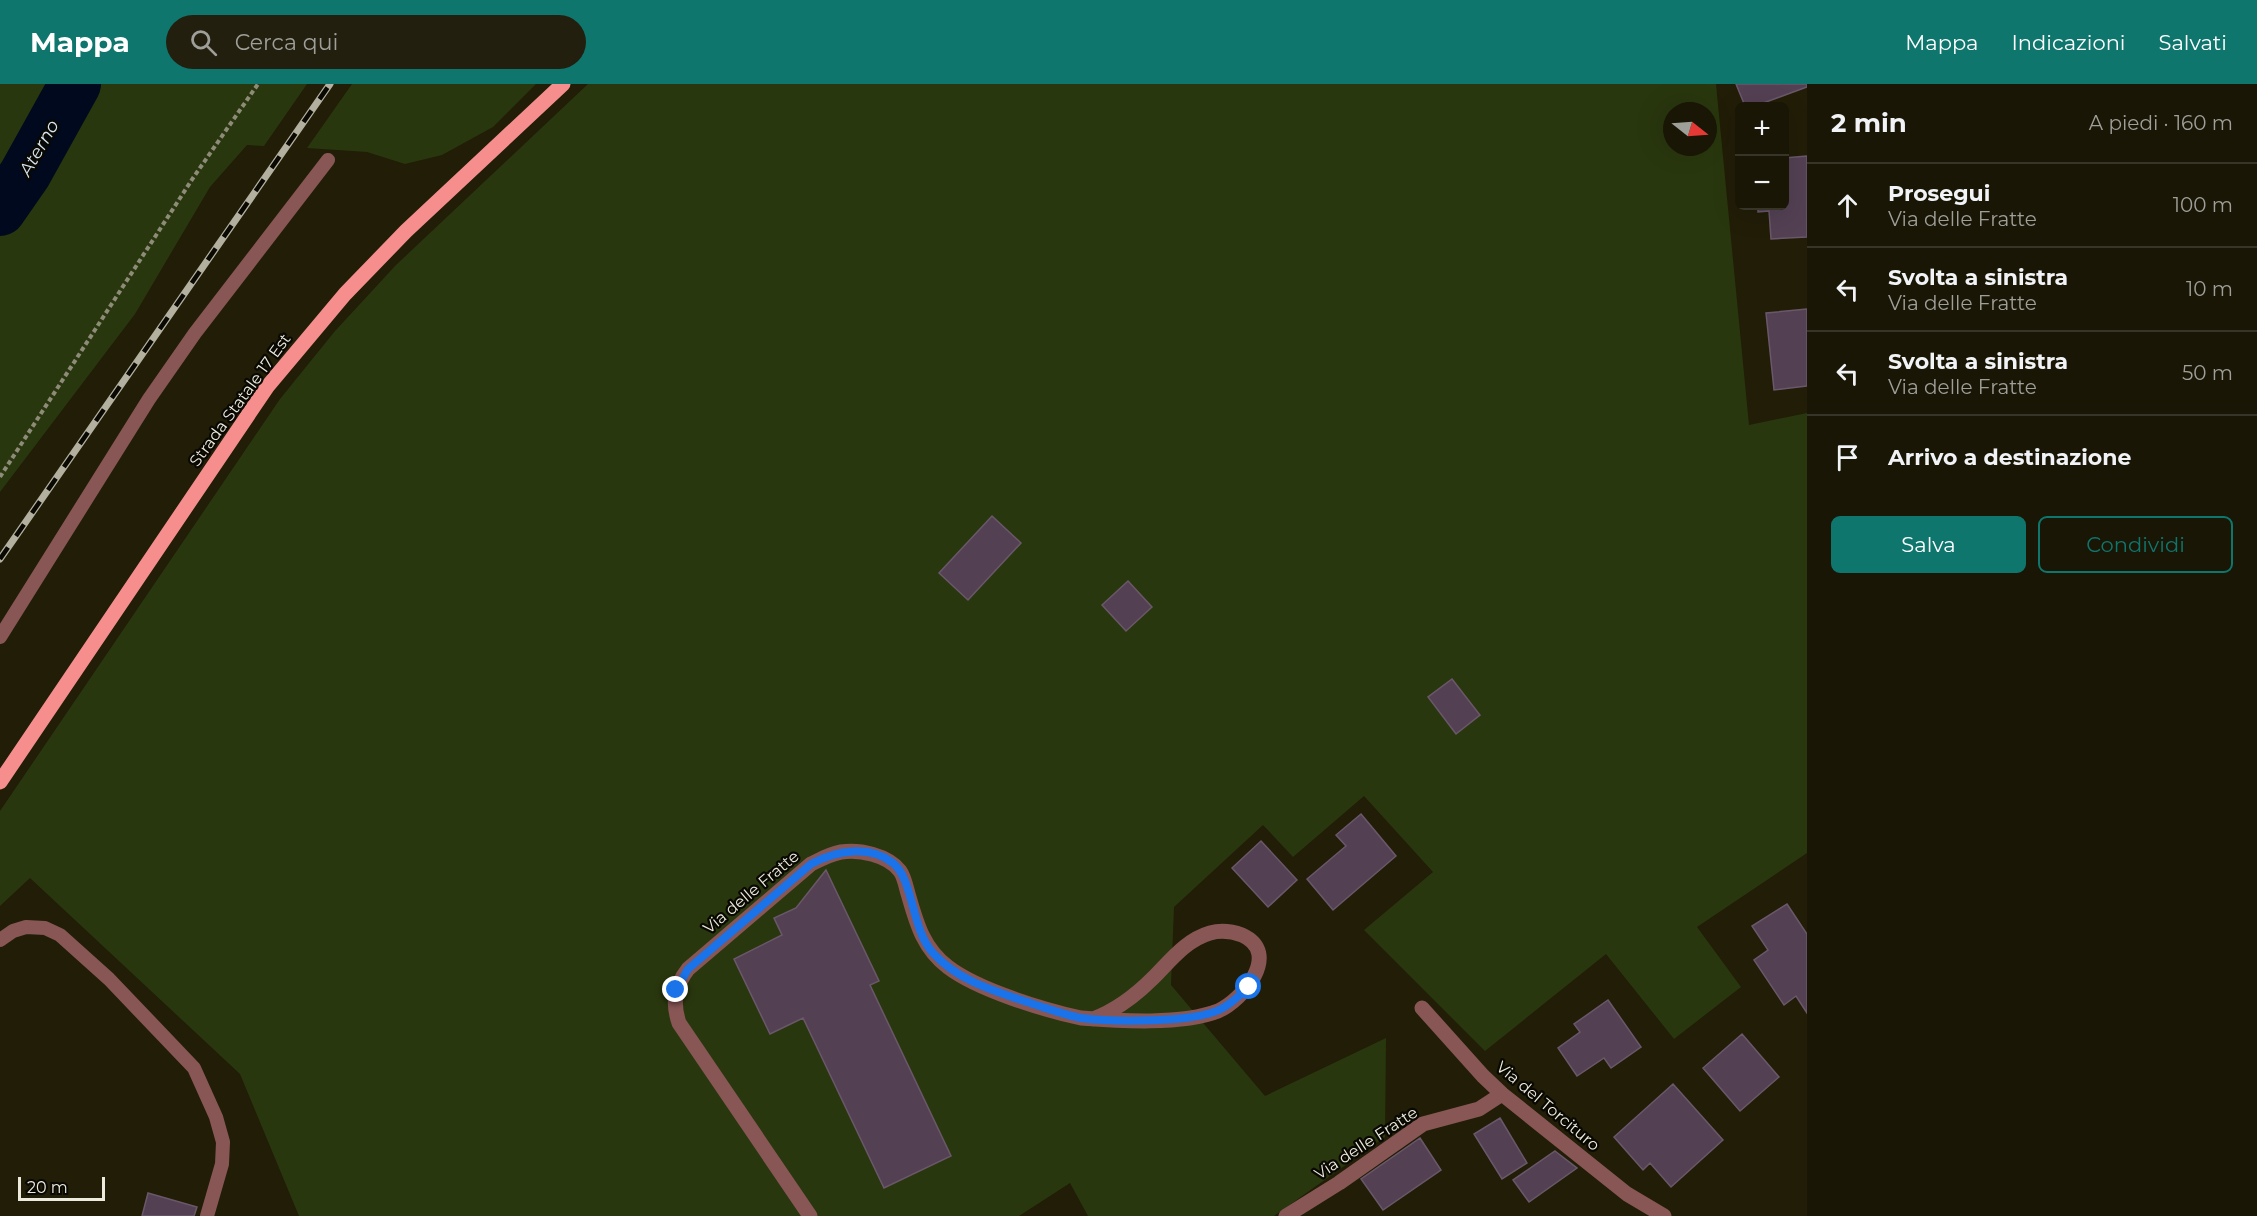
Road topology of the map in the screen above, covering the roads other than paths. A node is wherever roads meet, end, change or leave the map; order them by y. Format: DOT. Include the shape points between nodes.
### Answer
graph roads {
  1 [pos="563,84"];
  2 [pos="328,160"];
  3 [pos="0,637"];
  4 [pos="0,782"];
  5 [pos="0,939"];
  6 [pos="1422,1008"];
  7 [pos="1093,1019"];
  8 [pos="1502,1094"];
  9 [pos="207,1216"];
  10 [pos="810,1216"];
  11 [pos="1286,1216"];
  12 [pos="1664,1216"];
  1 -- 4 [label="main road, Strada Statale 17 Est" via="406,231 345,294 267,387"];
  2 -- 3 [label="lane" via="148,399"];
  5 -- 9 [label="lane" via="26,927 45,928 60,935 109,979 194,1068 223,1142 222,1164"];
  6 -- 8 [label="street, Via del Torcituro"];
  7 -- 7 [label="street, Via delle Fratte" via="1183,1019 1220,1010 1249,987 1258,968 1257,949 1246,938 1229,931 1202,936 1183,947 1120,1006"];
  7 -- 10 [label="street, Via delle Fratte" via="990,990 949,968 922,938 904,880 892,863 864,852 842,851 811,864 688,969 674,1001 679,1023"];
  8 -- 11 [label="street, Via delle Fratte" via="1479,1109 1423,1124"];
  8 -- 12 [label="street, Via del Torcituro" via="1627,1194"];
}
